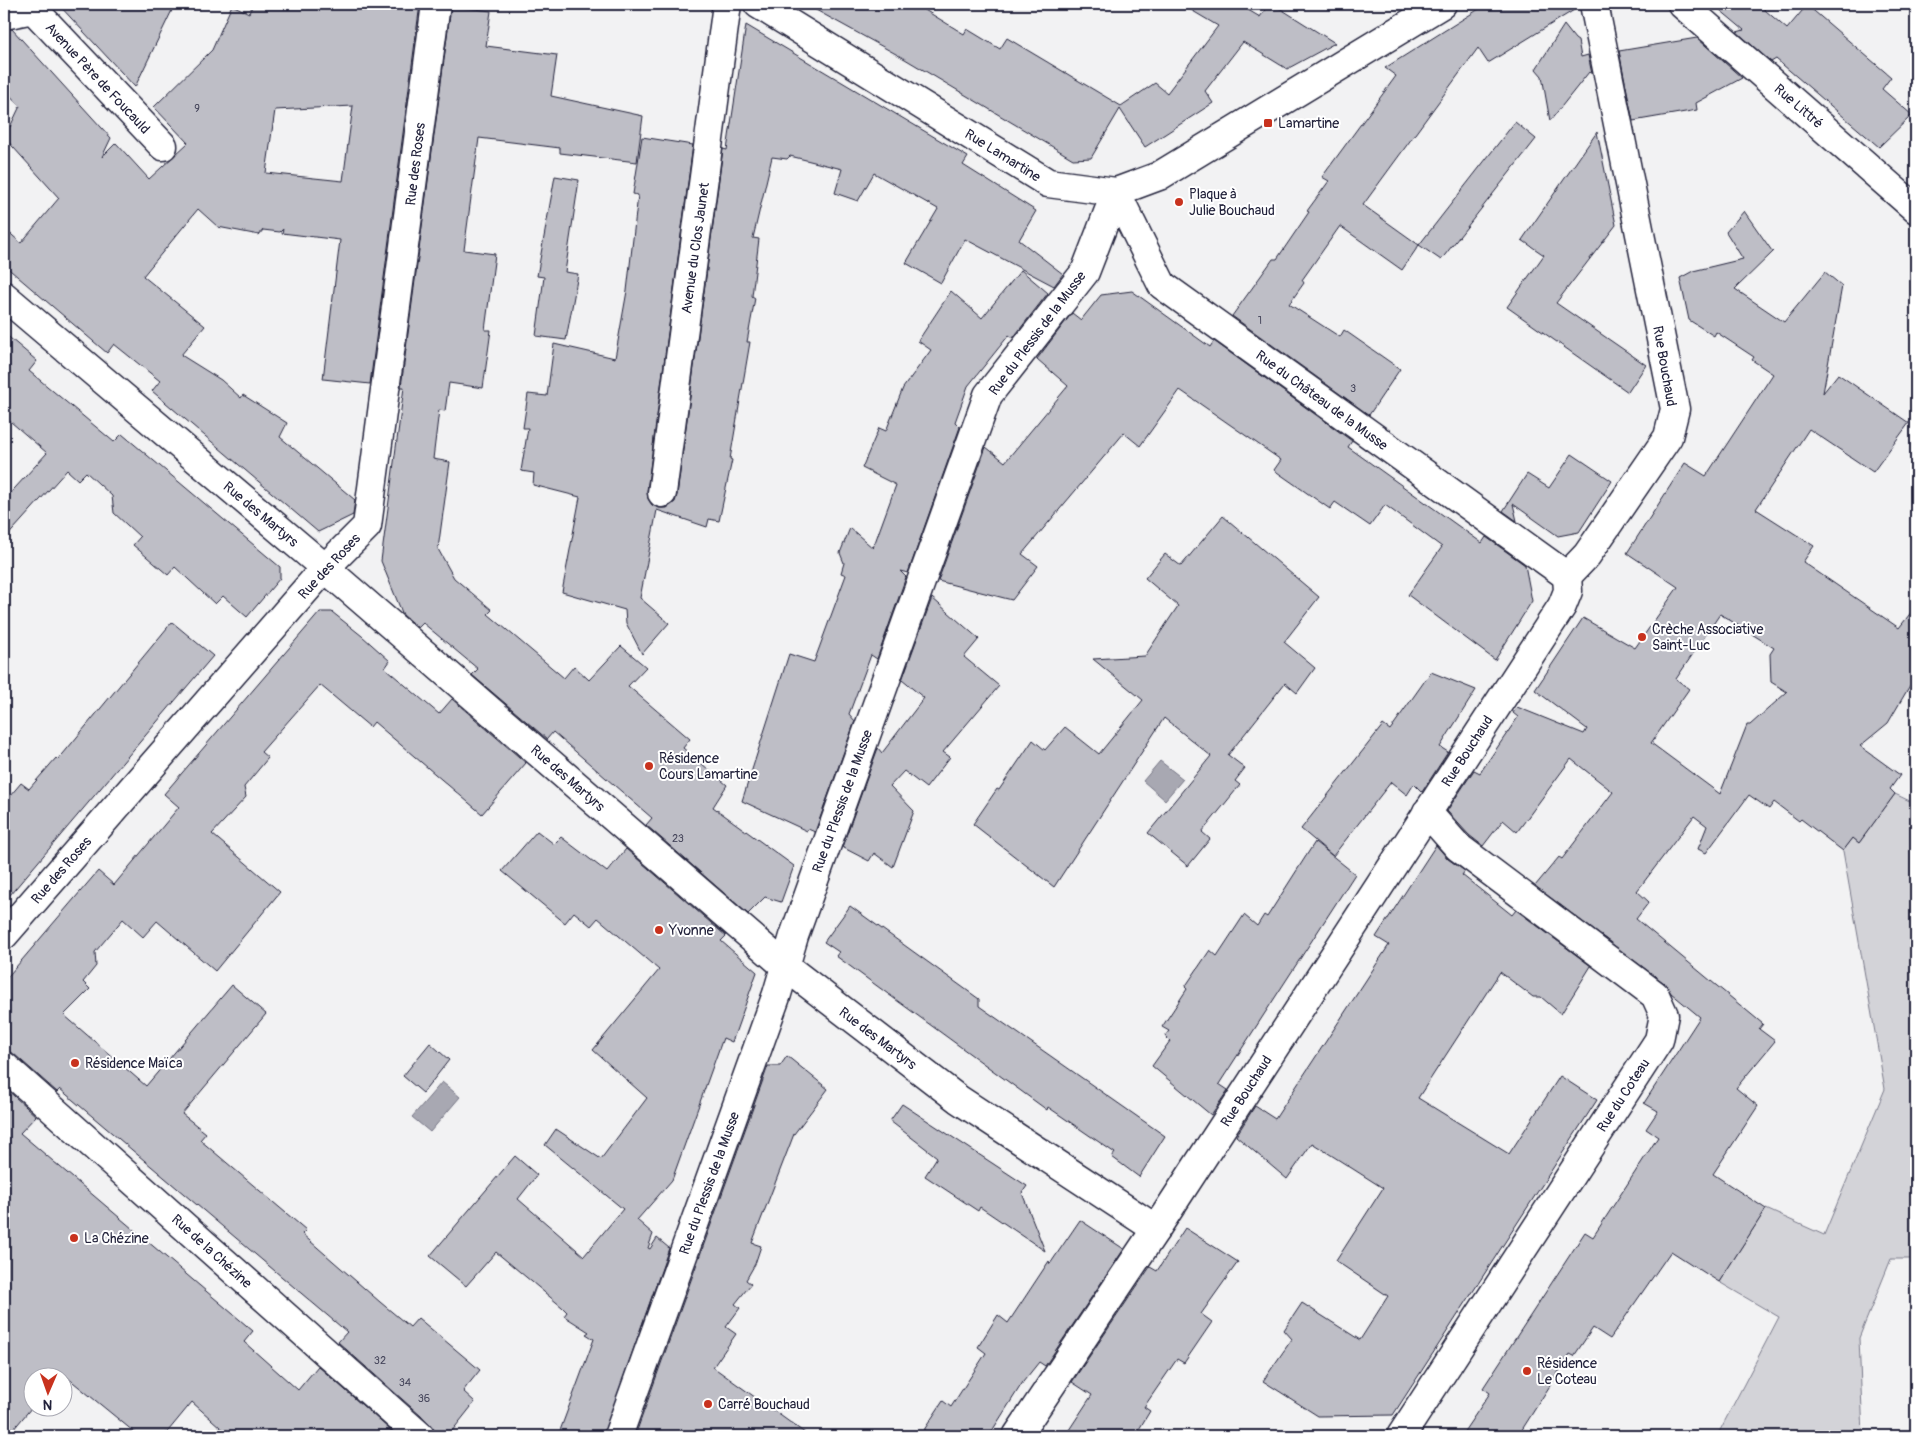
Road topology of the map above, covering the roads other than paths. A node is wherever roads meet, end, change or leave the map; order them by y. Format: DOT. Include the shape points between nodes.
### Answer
graph roads {
  1 [pos="436,4"];
  2 [pos="727,4"];
  3 [pos="758,4"];
  4 [pos="1442,4"];
  5 [pos="1594,4"];
  6 [pos="1682,4"];
  7 [pos="4,15"];
  8 [pos="162,146"];
  9 [pos="1116,192"];
  10 [pos="1916,209"];
  11 [pos="4,296"];
  12 [pos="662,493"];
  13 [pos="325,568"];
  14 [pos="1567,576"];
  15 [pos="1427,812"];
  16 [pos="4,935"];
  17 [pos="786,966"];
  18 [pos="4,1066"];
  19 [pos="1156,1229"];
  20 [pos="420,1436"];
  21 [pos="618,1436"];
  22 [pos="1017,1436"];
  23 [pos="1401,1436"];
  1 -- 13 [label="street, Rue des Roses" via="367,526"];
  2 -- 12 [label="street, Avenue du Clos Jaunet"];
  3 -- 9 [label="street, Rue Lamartine" via="1048,182"];
  4 -- 9 [label="street, Rue Lamartine" via="1160,176"];
  5 -- 14 [label="street, Rue Bouchaud" via="1674,409 1668,437 1587,555"];
  6 -- 10 [label="street, Rue Littré"];
  7 -- 8 [label="street, Avenue Père de Foucauld" via="33,9"];
  9 -- 14 [label="street, Rue du Château de la Musse" via="1162,285"];
  9 -- 17 [label="street, Rue du Plessis de la Musse" via="1085,272 988,395"];
  11 -- 13 [label="street, Rue des Martyrs"];
  13 -- 16 [label="street, Rue des Roses"];
  13 -- 17 [label="street, Rue des Martyrs"];
  14 -- 15 [label="street, Rue Bouchaud" via="1568,591 1562,606"];
  15 -- 19 [label="street, Rue Bouchaud"];
  15 -- 23 [label="street, Rue du Coteau" via="1458,847 1655,995 1664,1015 1659,1040"];
  17 -- 19 [label="street, Rue des Martyrs" via="958,1099"];
  17 -- 21 [label="street, Rue du Plessis de la Musse"];
  18 -- 20 [label="street, Rue de la Chézine"];
  19 -- 22 [label="street, Rue Bouchaud"];
}
